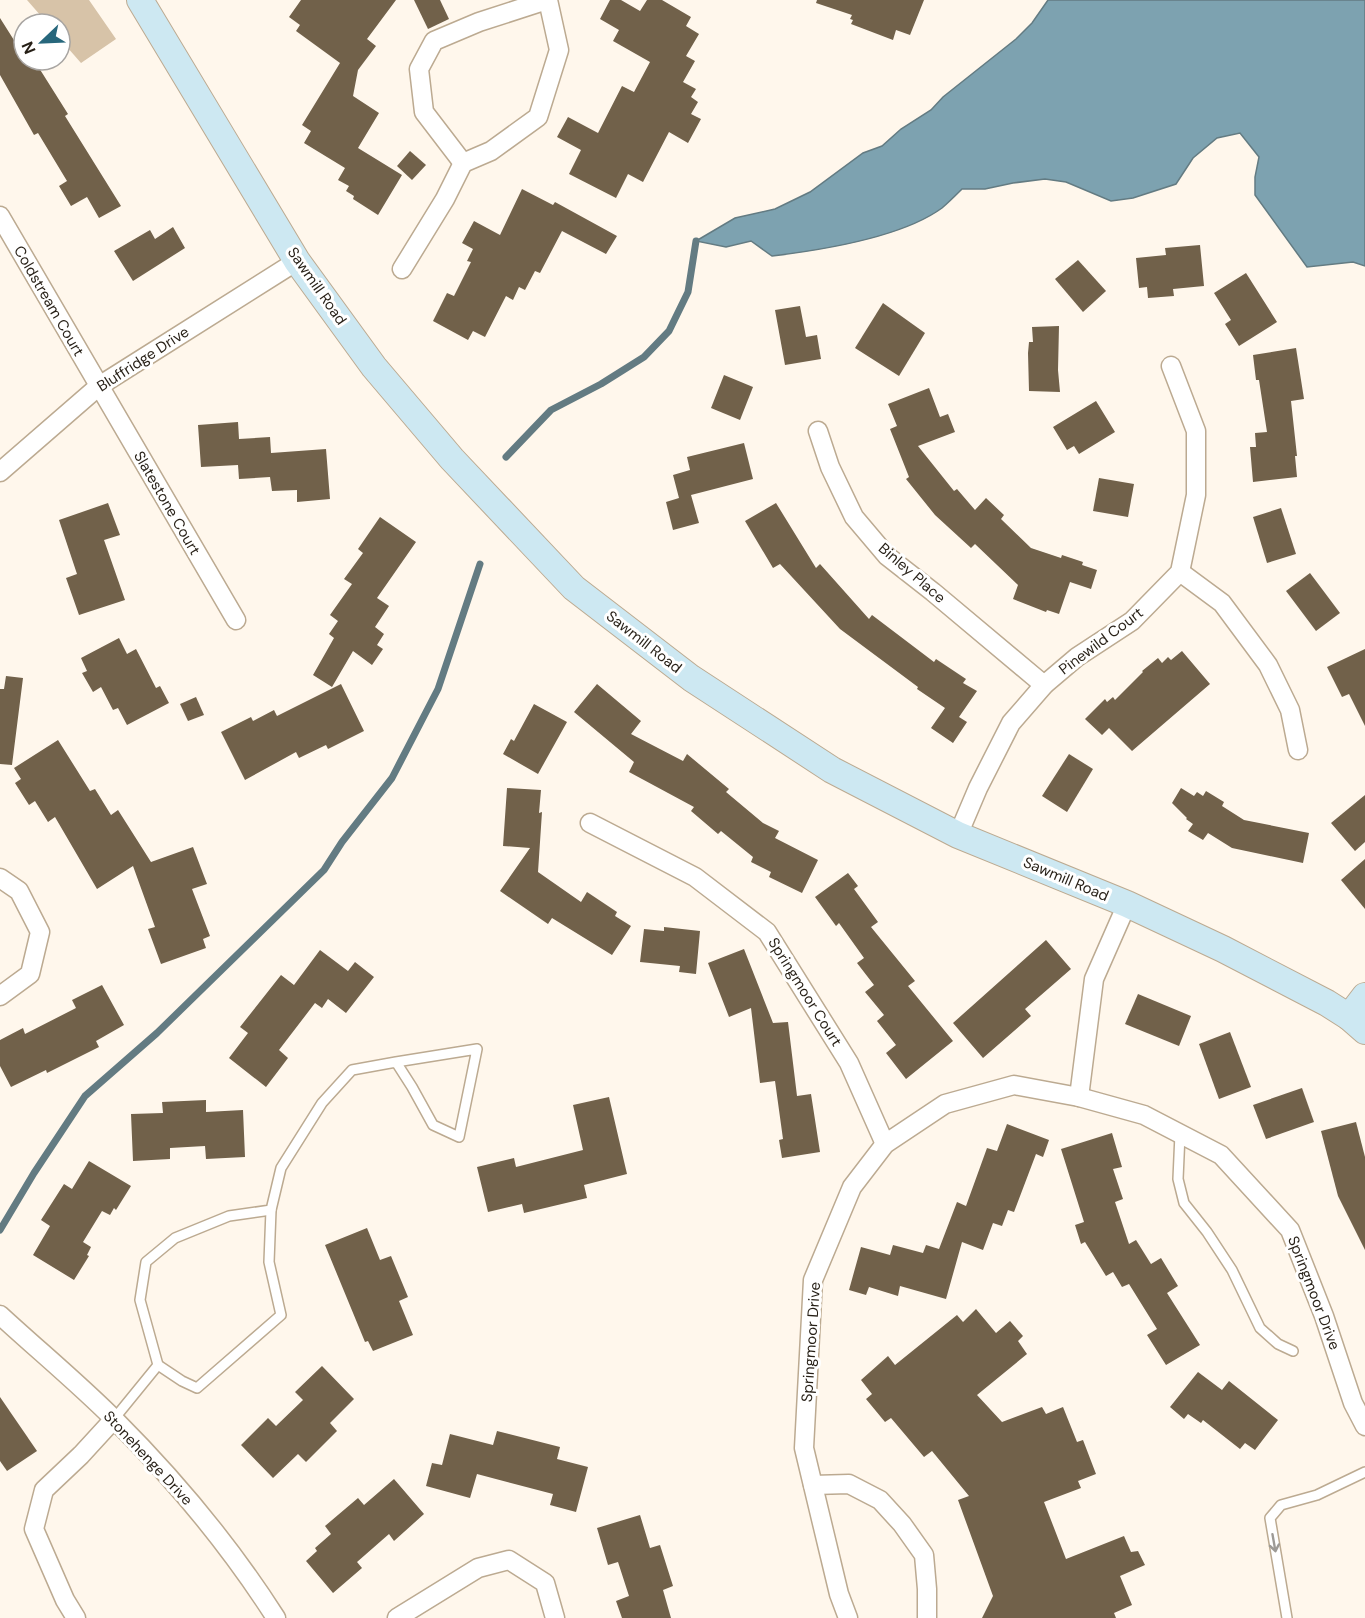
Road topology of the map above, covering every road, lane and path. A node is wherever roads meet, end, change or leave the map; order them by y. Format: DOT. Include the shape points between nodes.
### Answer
graph roads {
  1 [pos="140,0"];
  2 [pos="548,0"];
  3 [pos="463,163"];
  4 [pos="0,216"];
  5 [pos="297,261"];
  6 [pos="402,269"];
  7 [pos="1170,366"];
  8 [pos="99,386"];
  9 [pos="818,431"];
  10 [pos="0,472"];
  11 [pos="1180,572"];
  12 [pos="236,620"];
  13 [pos="1044,685"];
  14 [pos="1298,750"];
  15 [pos="590,823"];
  16 [pos="958,835"];
  17 [pos="0,878"];
  18 [pos="1126,904"];
  19 [pos="0,996"];
  20 [pos="1365,996"];
  21 [pos="1357,1024"];
  22 [pos="396,1062"];
  23 [pos="1079,1097"];
  24 [pos="1180,1134"];
  25 [pos="885,1144"];
  26 [pos="271,1210"];
  27 [pos="0,1315"];
  28 [pos="1293,1351"];
  29 [pos="158,1365"];
  30 [pos="114,1419"];
  31 [pos="1365,1426"];
  32 [pos="1365,1472"];
  33 [pos="813,1485"];
  34 [pos="76,1618"];
  35 [pos="276,1618"];
  36 [pos="397,1618"];
  37 [pos="555,1618"];
  38 [pos="848,1618"];
  39 [pos="927,1618"];
  40 [pos="1287,1618"];
  1 -- 5 [label="street, Sawmill Road"];
  2 -- 3 [label="street" via="559,50 538,117 492,151"];
  2 -- 3 [label="street" via="434,41 418,69 424,112"];
  3 -- 6 [label="street"];
  4 -- 8 [label="street, Coldstream Court"];
  5 -- 8 [label="street, Bluffridge Drive"];
  5 -- 16 [label="street, Sawmill Road" via="375,367 431,434 574,588 691,678 832,770"];
  7 -- 11 [label="street" via="1196,431 1196,495"];
  8 -- 10 [label="street, Bluffridge Drive"];
  8 -- 12 [label="street, Slatestone Court"];
  9 -- 13 [label="street, Binley Place" via="854,517 887,556"];
  11 -- 13 [label="street, Pinewild Court" via="1132,621 1077,657"];
  11 -- 14 [label="street" via="1222,603 1268,665 1290,710"];
  13 -- 16 [label="street, Pinewild Court" via="1011,723"];
  15 -- 25 [label="street, Springmoor Court" via="695,877 767,932 849,1063"];
  16 -- 18 [label="street, Sawmill Road"];
  17 -- 19 [label="street" via="19,891 40,932 30,974"];
  18 -- 21 [label="street, Sawmill Road" via="1327,1003"];
  18 -- 23 [label="street" via="1094,979"];
  20 -- 21 [label="street"];
  22 -- 22 [label="lane" via="433,1125 459,1137 477,1049"];
  22 -- 26 [label="lane" via="352,1070 322,1103 281,1168"];
  23 -- 24 [label="street, Springmoor Drive" via="1144,1115"];
  23 -- 25 [label="street, Springmoor Drive" via="1014,1085 945,1104"];
  24 -- 28 [label="lane" via="1178,1179 1184,1203 1232,1270 1260,1328"];
  24 -- 31 [label="street, Springmoor Drive" via="1221,1155 1290,1230"];
  25 -- 33 [label="street, Springmoor Drive" via="852,1186 813,1280 804,1448"];
  26 -- 29 [label="lane" via="230,1216 175,1238 146,1262 140,1300"];
  26 -- 29 [label="lane" via="269,1262 281,1315 197,1388"];
  27 -- 30 [label="street, Stonehenge Drive"];
  29 -- 30 [label="lane"];
  30 -- 34 [label="street" via="45,1490 34,1529"];
  30 -- 35 [label="street, Stonehenge Drive" via="212,1528"];
  32 -- 40 [label="lane, one-way" via="1317,1495 1281,1505 1270,1518"];
  33 -- 38 [label="street, Springmoor Drive"];
  33 -- 39 [label="street" via="849,1484 880,1500 902,1524 924,1555"];
  36 -- 37 [label="street" via="478,1568 508,1560 545,1583"];
}
